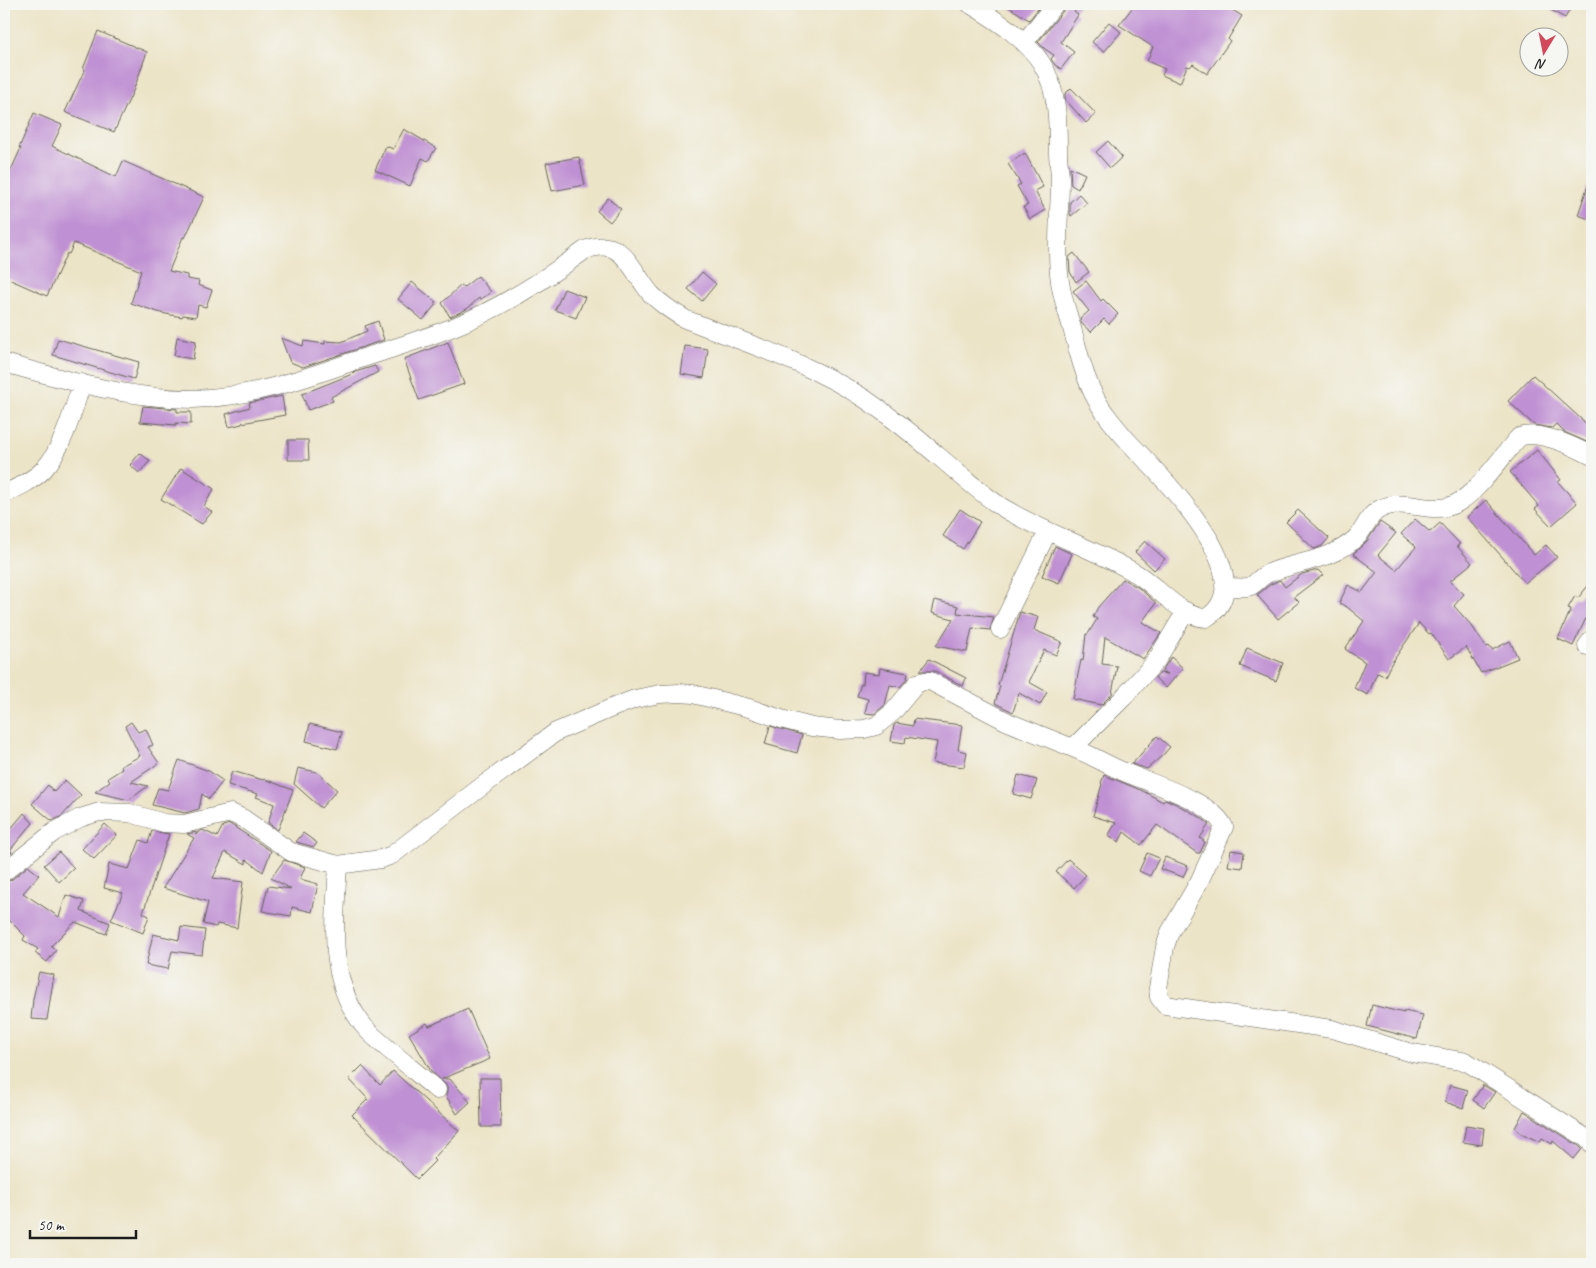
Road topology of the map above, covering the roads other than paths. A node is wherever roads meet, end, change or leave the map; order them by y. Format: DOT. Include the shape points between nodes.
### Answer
graph roads {
  1 [pos="970,4"];
  2 [pos="1055,4"];
  3 [pos="1024,43"];
  4 [pos="4,363"];
  5 [pos="82,384"];
  6 [pos="1592,456"];
  7 [pos="4,494"];
  8 [pos="1048,531"];
  9 [pos="1224,586"];
  10 [pos="1186,611"];
  11 [pos="1000,629"];
  12 [pos="1073,748"];
  13 [pos="338,866"];
  14 [pos="4,872"];
  15 [pos="437,1090"];
  16 [pos="1592,1144"];
  1 -- 3 [label="street"];
  2 -- 3 [label="street"];
  3 -- 9 [label="street" via="1043,66 1052,85 1060,178 1059,274 1084,372 1108,418 1203,529 1218,556"];
  4 -- 5 [label="street"];
  5 -- 7 [label="street" via="70,420 50,462 39,474"];
  5 -- 8 [label="street" via="162,398 233,395 278,385 451,328 520,294 585,250 595,246 606,247 628,260 651,293 672,312 848,389 901,426 988,497"];
  6 -- 9 [label="street" via="1537,435 1518,437 1475,489 1456,504 1447,508 1396,503 1387,506 1369,518 1357,537 1332,554 1266,574 1253,585"];
  8 -- 10 [label="street" via="1149,581"];
  8 -- 11 [label="street"];
  9 -- 10 [label="street" via="1219,606 1211,615 1201,618"];
  10 -- 12 [label="street" via="1156,661"];
  12 -- 13 [label="street" via="1008,722 930,681 917,683 893,712 876,726 864,729 812,727 693,694 660,694 614,706 556,732 392,854 382,859"];
  12 -- 16 [label="street" via="1200,804 1224,827 1200,882 1170,932 1165,947 1158,988 1158,997 1165,1005 1332,1029 1412,1053 1467,1062"];
  13 -- 14 [label="street" via="291,852 231,813 184,824 110,812 88,815 54,832"];
  13 -- 15 [label="street" via="335,937 344,995 360,1022"];
}
